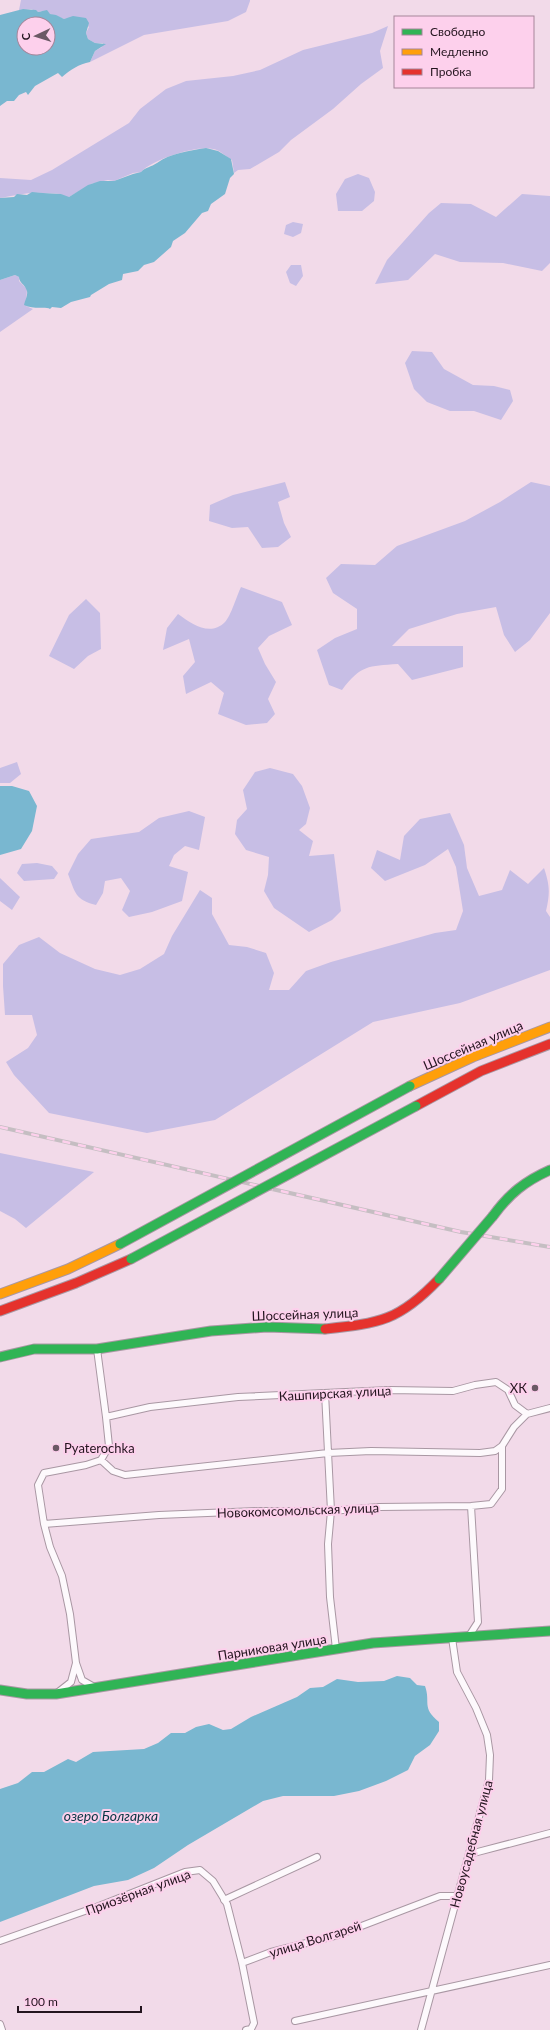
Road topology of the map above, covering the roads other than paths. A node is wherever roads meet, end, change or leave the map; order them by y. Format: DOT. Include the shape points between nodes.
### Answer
graph roads {
  1 [pos="550,1027"];
  2 [pos="550,1044"];
  3 [pos="550,1170"];
  4 [pos="0,1294"];
  5 [pos="0,1311"];
  6 [pos="96,1349"];
  7 [pos="0,1357"];
  8 [pos="325,1393"];
  9 [pos="550,1408"];
  10 [pos="527,1414"];
  11 [pos="106,1417"];
  12 [pos="502,1446"];
  13 [pos="328,1453"];
  14 [pos="101,1460"];
  15 [pos="472,1506"];
  16 [pos="331,1512"];
  17 [pos="44,1524"];
  18 [pos="550,1630"];
  19 [pos="469,1636"];
  20 [pos="452,1638"];
  21 [pos="336,1649"];
  22 [pos="76,1663"];
  23 [pos="98,1689"];
  24 [pos="0,1690"];
  25 [pos="56,1694"];
  26 [pos="550,1833"];
  27 [pos="470,1854"];
  28 [pos="317,1857"];
  29 [pos="457,1896"];
  30 [pos="224,1900"];
  31 [pos="0,1941"];
  32 [pos="242,1963"];
  33 [pos="550,1965"];
  34 [pos="431,1992"];
  35 [pos="295,2021"];
  36 [pos="0,2024"];
  37 [pos="2,2030"];
  38 [pos="246,2030"];
  39 [pos="421,2030"];
  1 -- 4 [label="main road, Шоссейная улица, bridge" via="473,1057 410,1086 120,1244 68,1269"];
  2 -- 5 [label="main road, bridge" via="481,1071 131,1259 76,1283"];
  3 -- 6 [label="main road, Шоссейная улица, bridge" via="508,1194 493,1216 422,1297 388,1319 324,1329 267,1327 210,1331"];
  6 -- 7 [label="main road, Шоссейная улица" via="34,1348"];
  6 -- 11 [label="street"];
  8 -- 10 [label="street, Кашпирская улица" via="453,1391 475,1384 496,1382 508,1390 515,1404"];
  8 -- 11 [label="street, Кашпирская улица" via="223,1399 150,1407"];
  8 -- 13 [label="street"];
  9 -- 10 [label="street"];
  10 -- 12 [label="street"];
  11 -- 14 [label="street" via="109,1446"];
  12 -- 13 [label="street" via="495,1451 480,1453"];
  12 -- 15 [label="street, Новокомсомольская улица" via="502,1489 491,1504"];
  13 -- 14 [label="street" via="125,1475 113,1471"];
  13 -- 16 [label="street"];
  14 -- 17 [label="street" via="44,1473 38,1485"];
  15 -- 16 [label="street, Новокомсомольская улица" via="379,1507"];
  15 -- 19 [label="street" via="478,1622"];
  16 -- 17 [label="street, Новокомсомольская улица" via="175,1514"];
  16 -- 21 [label="street" via="328,1544 330,1597"];
  17 -- 22 [label="street" via="62,1576"];
  18 -- 19 [label="main road, Парниковая улица"];
  19 -- 20 [label="main road, Парниковая улица"];
  20 -- 21 [label="main road, Парниковая улица" via="373,1643"];
  20 -- 27 [label="street, Новоусадебная улица" via="457,1672 487,1735 490,1755 489,1780"];
  21 -- 23 [label="main road, Парниковая улица"];
  22 -- 23 [label="street" via="82,1680"];
  22 -- 25 [label="street" via="71,1682"];
  23 -- 25 [label="main road, Парниковая улица"];
  24 -- 25 [label="main road, Парниковая улица" via="27,1694"];
  26 -- 27 [label="street"];
  27 -- 29 [label="street, Новоусадебная улица"];
  28 -- 30 [label="street"];
  29 -- 32 [label="street, улица Волгарей" via="440,1896 338,1935 271,1952"];
  29 -- 34 [label="street, Новоусадебная улица"];
  30 -- 31 [label="street, Приозёрная улица" via="213,1881 200,1870 185,1872"];
  30 -- 32 [label="street, Приозёрная улица"];
  32 -- 38 [label="street" via="254,2023 251,2029"];
  33 -- 34 [label="street"];
  34 -- 35 [label="street"];
  34 -- 39 [label="street, Новоусадебная улица"];
  36 -- 37 [label="street"];
}
